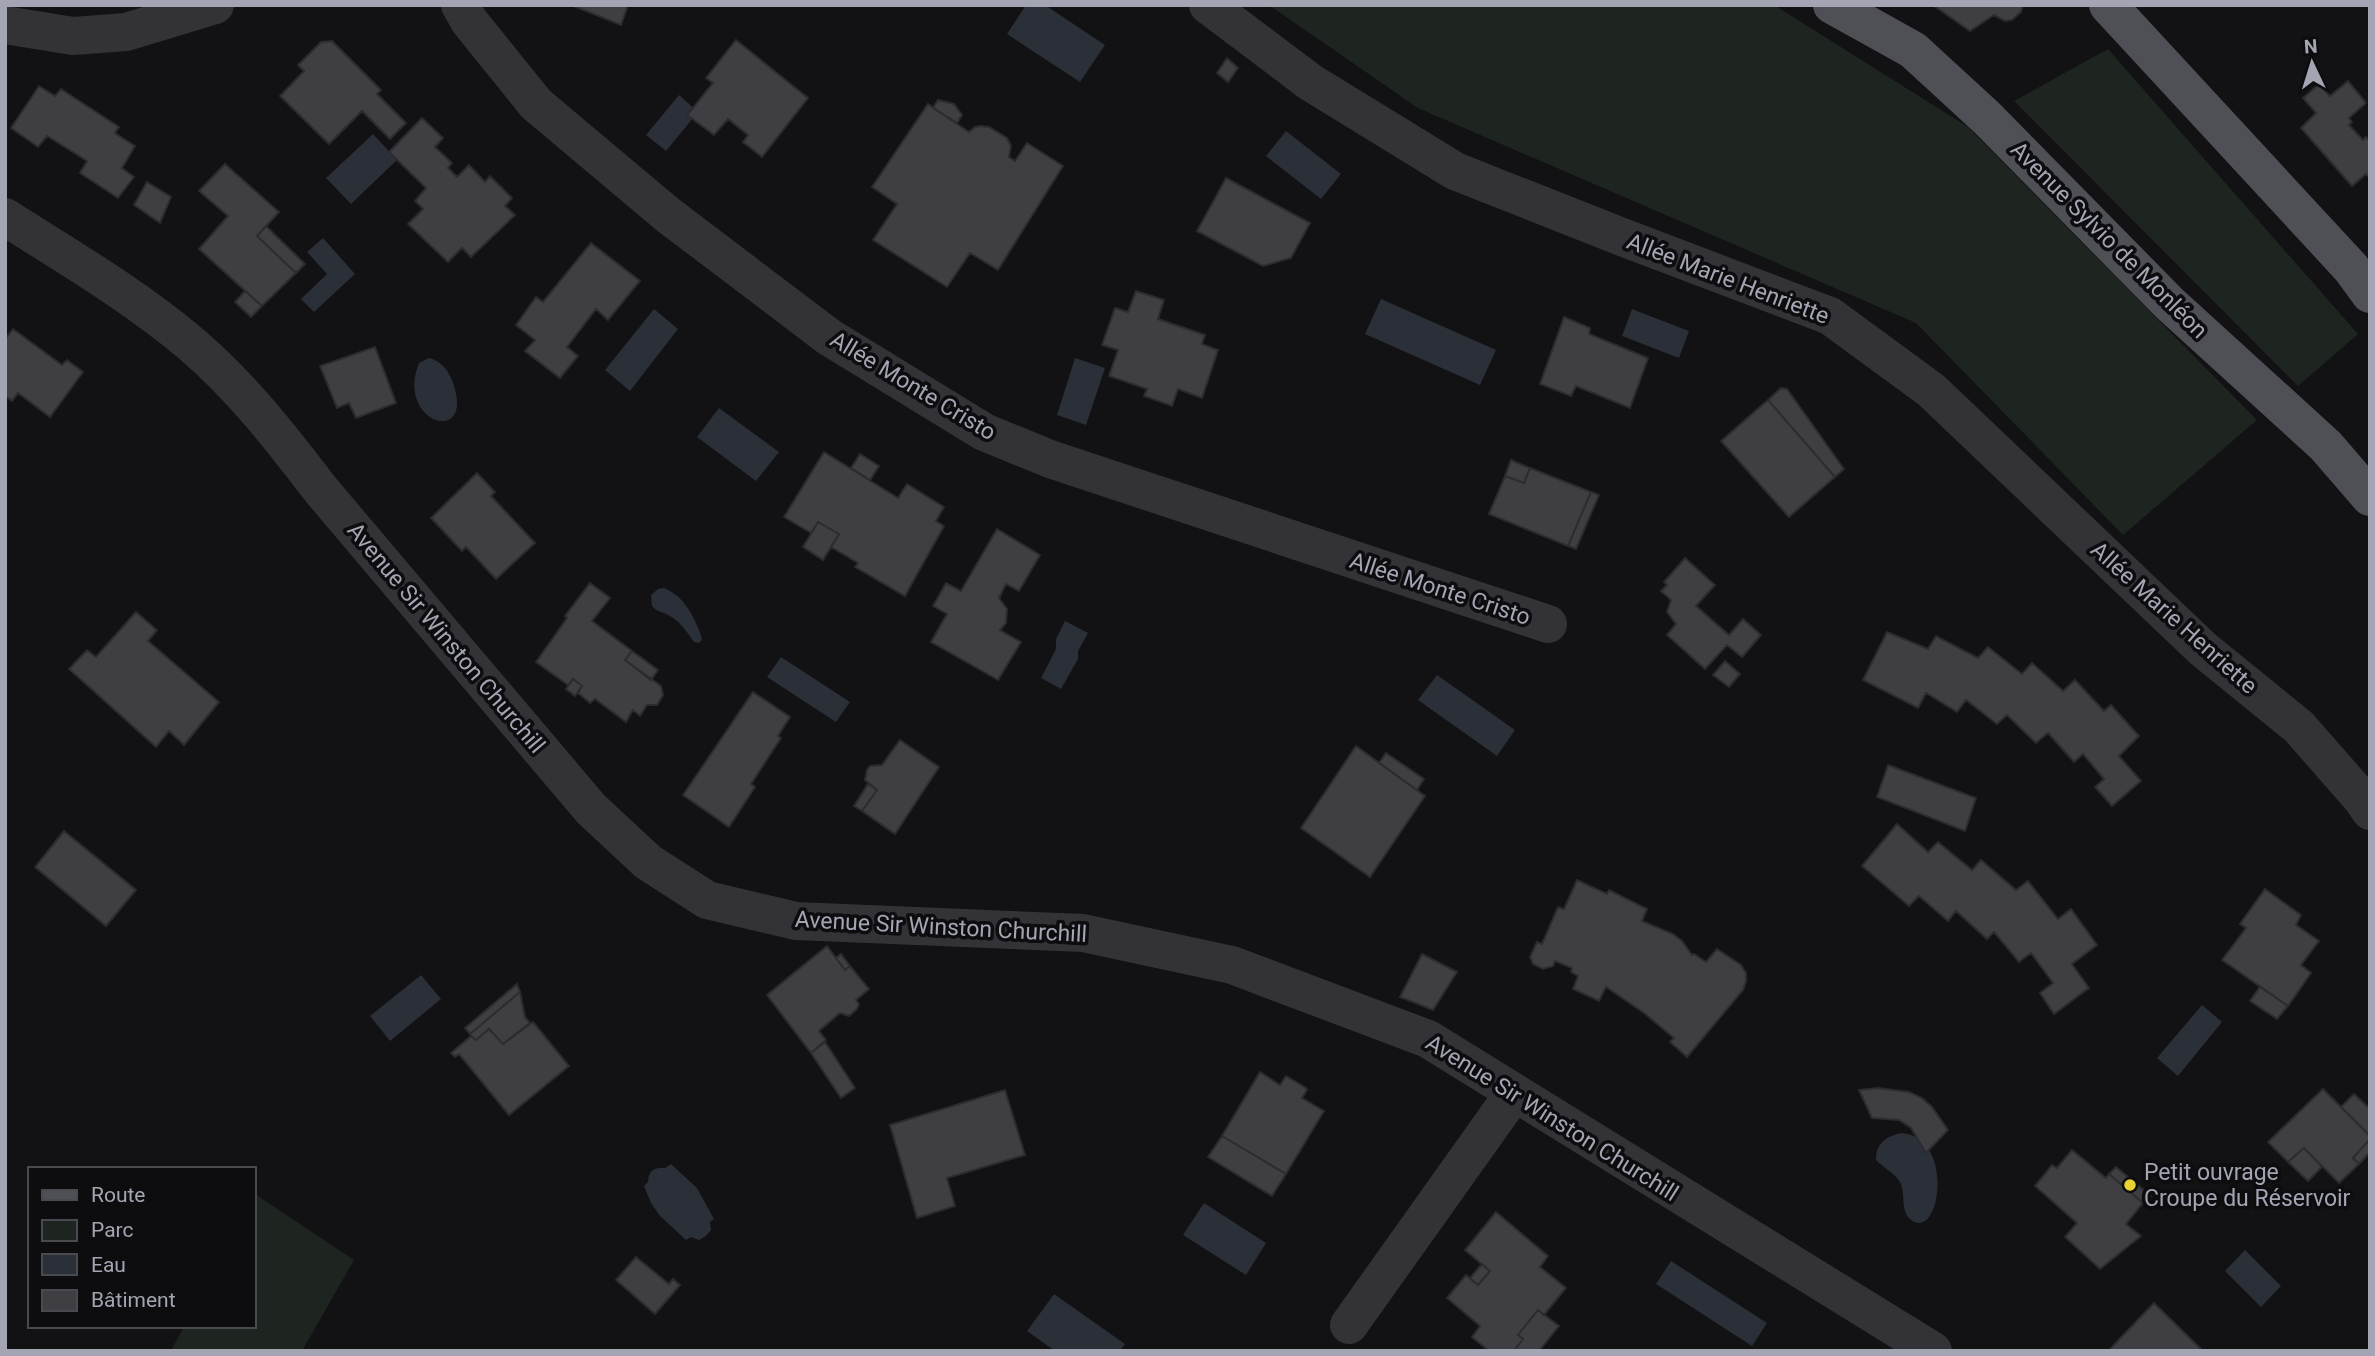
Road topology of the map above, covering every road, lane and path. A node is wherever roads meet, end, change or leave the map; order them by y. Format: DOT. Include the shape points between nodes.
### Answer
graph roads {
  1 [pos="215,5"];
  2 [pos="460,5"];
  3 [pos="1208,5"];
  4 [pos="1832,5"];
  5 [pos="2108,5"];
  6 [pos="5,25"];
  7 [pos="5,217"];
  8 [pos="2370,294"];
  9 [pos="2370,497"];
  10 [pos="1548,624"];
  11 [pos="2370,811"];
  12 [pos="1514,1093"];
  13 [pos="1349,1325"];
  14 [pos="1933,1351"];
  1 -- 6 [label="street" via="126,32 74,36"];
  2 -- 10 [label="street, Allée Monte Cristo" via="536,104 668,215 830,337 984,432 1050,459"];
  3 -- 11 [label="street, Allée Marie Henriette" via="1311,82 1455,171 1830,316 1931,390 2203,649 2299,727"];
  4 -- 9 [label="main road, Avenue Sylvio de Monléon" via="1913,50 1978,109 2169,303 2326,446"];
  5 -- 8 [label="main road"];
  7 -- 12 [label="street, Avenue Sir Winston Churchill" via="122,292 215,367 281,438 591,809 648,862 707,900 796,921 1083,933 1232,965 1428,1039"];
  12 -- 13 [label="street"];
  12 -- 14 [label="street, Avenue Sir Winston Churchill"];
}
